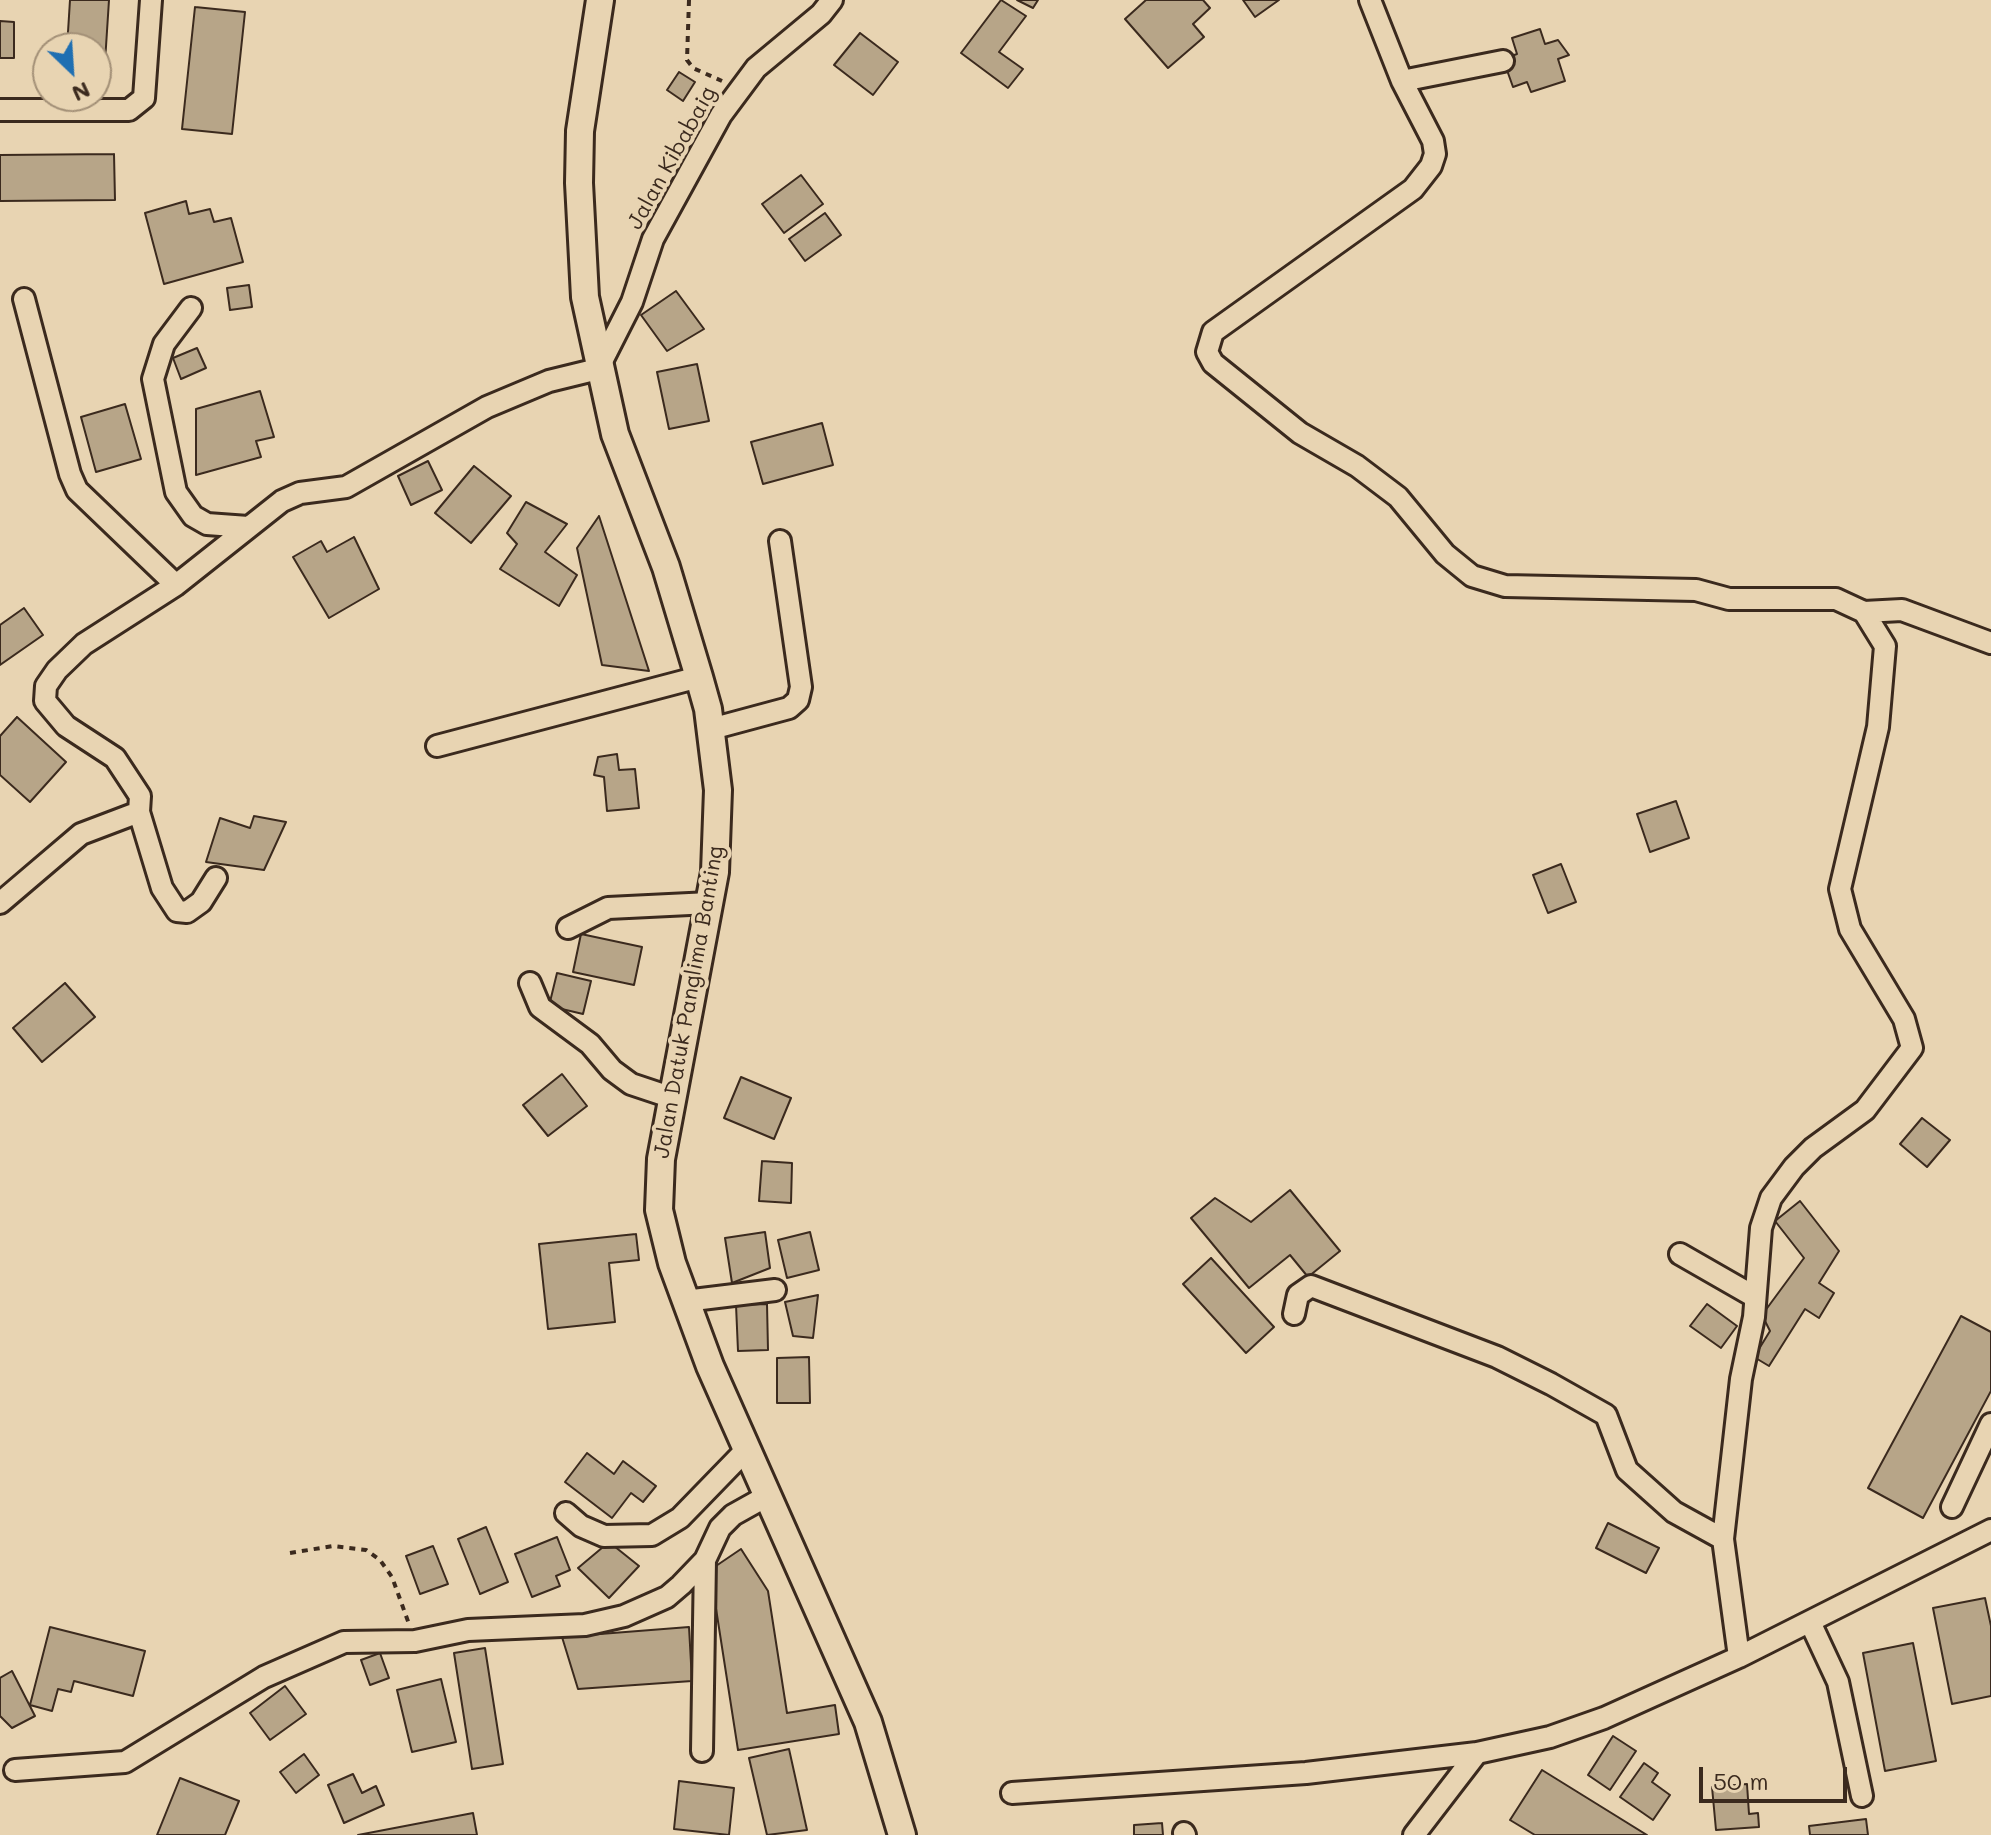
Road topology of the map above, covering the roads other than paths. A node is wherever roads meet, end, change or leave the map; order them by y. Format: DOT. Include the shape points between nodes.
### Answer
graph roads {
  1 [pos="151,0"];
  2 [pos="600,0"];
  3 [pos="832,0"];
  4 [pos="1370,0"];
  5 [pos="1503,61"];
  6 [pos="1402,81"];
  7 [pos="0,110"];
  8 [pos="24,299"];
  9 [pos="191,308"];
  10 [pos="598,369"];
  11 [pos="248,527"];
  12 [pos="780,541"];
  13 [pos="176,585"];
  14 [pos="1864,612"];
  15 [pos="1991,643"];
  16 [pos="699,677"];
  17 [pos="711,729"];
  18 [pos="437,746"];
  19 [pos="139,812"];
  20 [pos="216,878"];
  21 [pos="0,903"];
  22 [pos="710,903"];
  23 [pos="568,928"];
  24 [pos="530,983"];
  25 [pos="673,1098"];
  26 [pos="1680,1254"];
  27 [pos="775,1290"];
  28 [pos="1755,1297"];
  29 [pos="685,1301"];
  30 [pos="1294,1314"];
  31 [pos="1991,1424"];
  32 [pos="746,1450"];
  33 [pos="767,1496"];
  34 [pos="1952,1507"];
  35 [pos="566,1513"];
  36 [pos="1989,1537"];
  37 [pos="1723,1539"];
  38 [pos="705,1560"];
  39 [pos="1810,1622"];
  40 [pos="1739,1657"];
  41 [pos="702,1751"];
  42 [pos="1477,1753"];
  43 [pos="15,1770"];
  44 [pos="1012,1793"];
  45 [pos="1862,1796"];
  46 [pos="902,1835"];
  47 [pos="1414,1835"];
  1 -- 7 [label="street" via="144,98 129,110"];
  2 -- 10 [label="main road, Jalan Datuk Panglima Banting" via="580,131 579,183 585,297"];
  3 -- 10 [label="street, Jalan Kibabaig" via="739,88 653,239 632,302"];
  4 -- 6 [label="street"];
  5 -- 6 [label="street"];
  6 -- 14 [label="street" via="1433,141 1435,154 1425,177 1213,332 1207,352 1213,363 1300,433 1383,484 1415,512 1457,565 1489,583 1696,590 1729,599 1836,599"];
  8 -- 13 [label="street" via="77,490"];
  9 -- 11 [label="street" via="164,344 153,379 176,492 193,516 207,524"];
  10 -- 11 [label="street" via="519,392 346,487 293,496"];
  10 -- 16 [label="main road, Jalan Datuk Panglima Banting" via="615,434 666,567"];
  11 -- 13 [label="street"];
  12 -- 17 [label="street" via="801,687 798,700 789,708"];
  13 -- 19 [label="street" via="84,644 46,686 51,711 115,758 132,779 140,796"];
  14 -- 15 [label="street" via="1902,610"];
  14 -- 28 [label="street" via="1885,646 1883,677 1878,727 1840,889 1850,929 1904,1019 1912,1048 1865,1110 1813,1148 1771,1198 1761,1228"];
  16 -- 17 [label="main road, Jalan Datuk Panglima Banting"];
  16 -- 18 [label="street"];
  17 -- 22 [label="main road, Jalan Datuk Panglima Banting" via="719,830"];
  19 -- 20 [label="street" via="162,888 177,911 187,912 201,902"];
  19 -- 21 [label="street" via="81,834"];
  22 -- 23 [label="street" via="608,908"];
  22 -- 25 [label="main road, Jalan Datuk Panglima Banting"];
  24 -- 25 [label="street" via="540,1007 590,1044 612,1070 631,1084"];
  25 -- 29 [label="main road, Jalan Datuk Panglima Banting" via="661,1159 659,1210"];
  26 -- 28 [label="street"];
  27 -- 29 [label="street"];
  28 -- 37 [label="street"];
  29 -- 32 [label="main road, Jalan Datuk Panglima Banting"];
  30 -- 37 [label="street" via="1298,1295 1311,1286 1497,1357 1551,1384 1606,1415 1627,1470 1674,1512"];
  31 -- 34 [label="street"];
  32 -- 33 [label="main road, Jalan Datuk Panglima Banting"];
  32 -- 35 [label="street" via="680,1518 652,1535 604,1536"];
  33 -- 38 [label="street" via="720,1528"];
  33 -- 46 [label="main road, Jalan Datuk Panglima Banting" via="868,1722"];
  36 -- 39 [label="street"];
  37 -- 40 [label="street"];
  38 -- 41 [label="street"];
  38 -- 43 [label="street" via="667,1597 624,1616 585,1625 468,1630 415,1641 344,1642 264,1677 125,1762"];
  39 -- 40 [label="street"];
  39 -- 45 [label="street" via="1838,1682"];
  40 -- 42 [label="street" via="1604,1718"];
  42 -- 44 [label="street" via="1306,1773"];
  42 -- 47 [label="street"];
}
